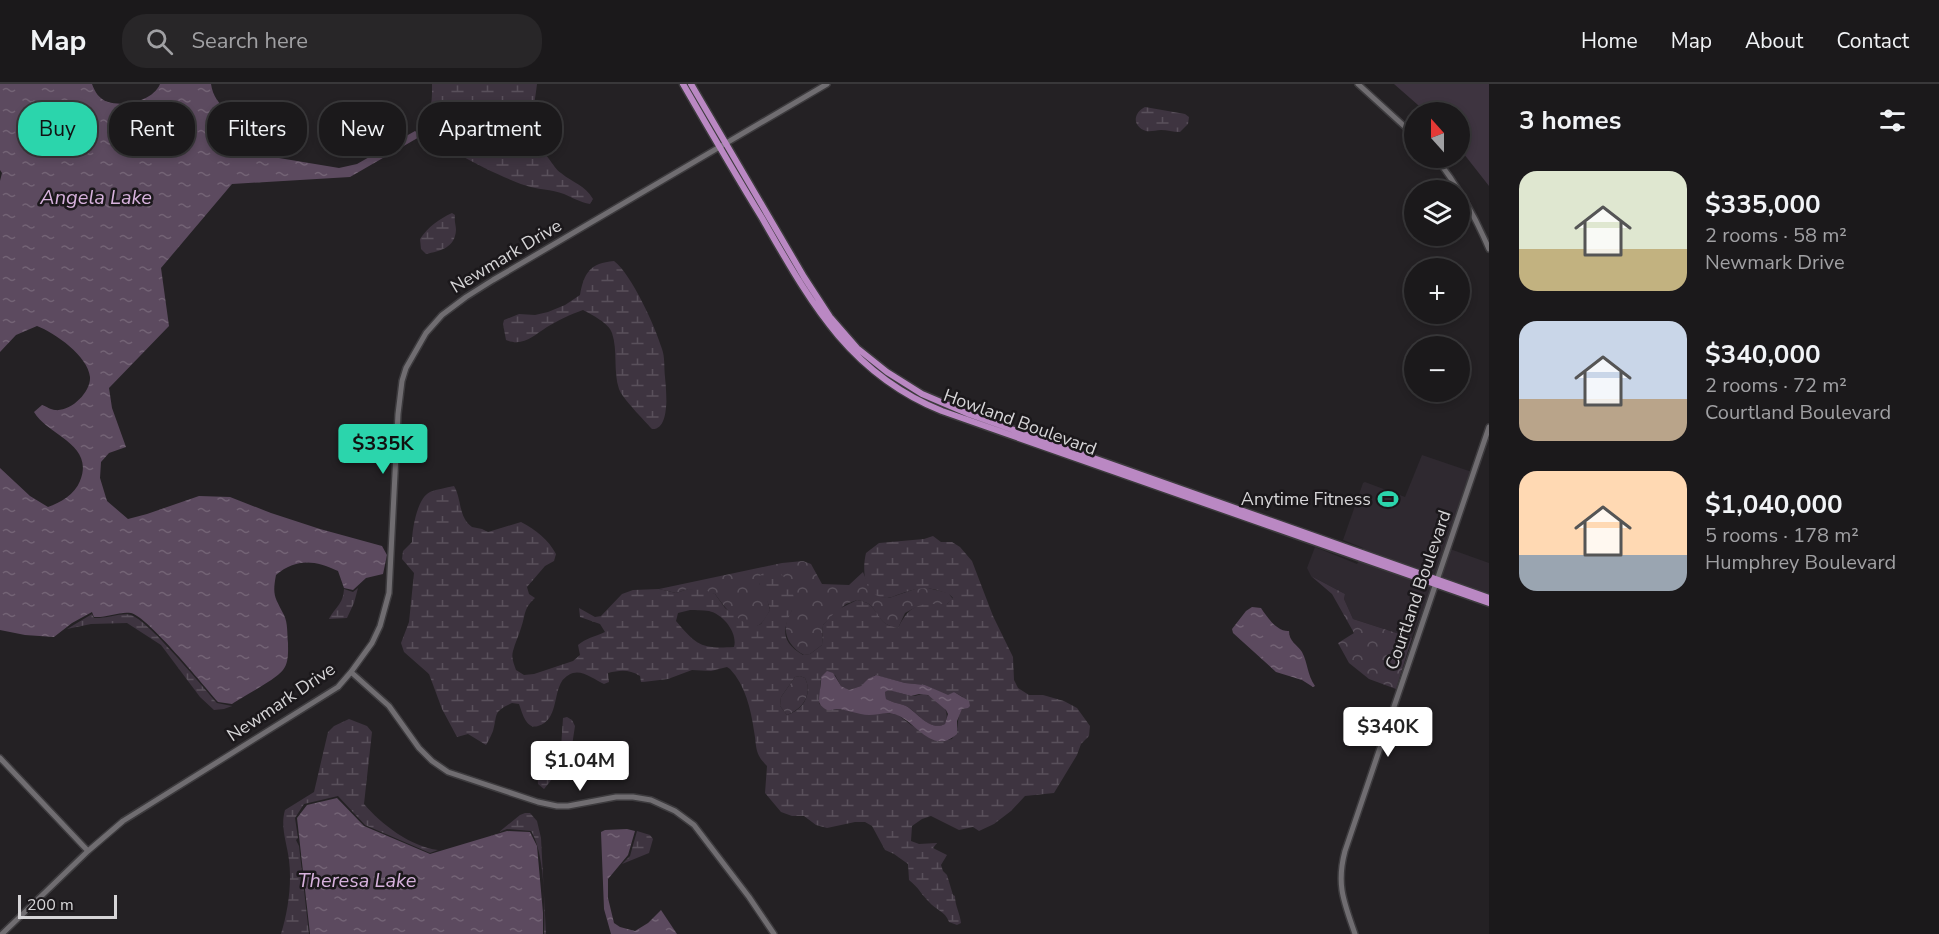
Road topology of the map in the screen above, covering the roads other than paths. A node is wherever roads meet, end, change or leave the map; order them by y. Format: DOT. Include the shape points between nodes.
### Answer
graph roads {
  1 [pos="683,84"];
  2 [pos="691,84"];
  3 [pos="827,84"];
  4 [pos="1358,84"];
  5 [pos="1404,126"];
  6 [pos="723,146"];
  7 [pos="1444,168"];
  8 [pos="1489,249"];
  9 [pos="922,394"];
  10 [pos="913,397"];
  11 [pos="935,400"];
  12 [pos="923,403"];
  13 [pos="1489,427"];
  14 [pos="1317,536"];
  15 [pos="1305,539"];
  16 [pos="1437,582"];
  17 [pos="1489,598"];
  18 [pos="1489,603"];
  19 [pos="351,672"];
  20 [pos="0,758"];
  21 [pos="88,851"];
  22 [pos="2,934"];
  23 [pos="774,934"];
  24 [pos="1355,934"];
  1 -- 6 [label="main road, Howland Boulevard"];
  2 -- 6 [label="main road, Howland Boulevard"];
  3 -- 6 [label="street, Newmark Drive"];
  4 -- 5 [label="street"];
  6 -- 9 [label="main road, Howland Boulevard" via="830,317 871,360"];
  6 -- 10 [label="main road, Howland Boulevard" via="798,281 825,321 867,365"];
  6 -- 19 [label="street, Newmark Drive" via="466,297 426,333 406,368 399,401 387,604 372,643"];
  7 -- 8 [label="street" via="1470,207"];
  9 -- 10 [label="main road"];
  9 -- 11 [label="main road, Howland Boulevard"];
  10 -- 12 [label="main road, Howland Boulevard"];
  11 -- 12 [label="main road"];
  11 -- 14 [label="main road, Howland Boulevard"];
  12 -- 15 [label="main road, Howland Boulevard"];
  13 -- 16 [label="street, Courtland Boulevard"];
  14 -- 15 [label="main road"];
  14 -- 16 [label="main road, Howland Boulevard"];
  15 -- 16 [label="main road, Howland Boulevard"];
  16 -- 17 [label="main road, Howland Boulevard"];
  16 -- 18 [label="main road, Howland Boulevard"];
  16 -- 24 [label="street, Courtland Boulevard" via="1342,863 1342,898"];
  19 -- 21 [label="street, Newmark Drive" via="338,687 306,708 123,821"];
  19 -- 23 [label="street" via="388,706 419,748 448,772 557,806 616,796 651,800 675,811 694,825"];
  20 -- 21 [label="street"];
  21 -- 22 [label="street, Newmark Drive"];
}
